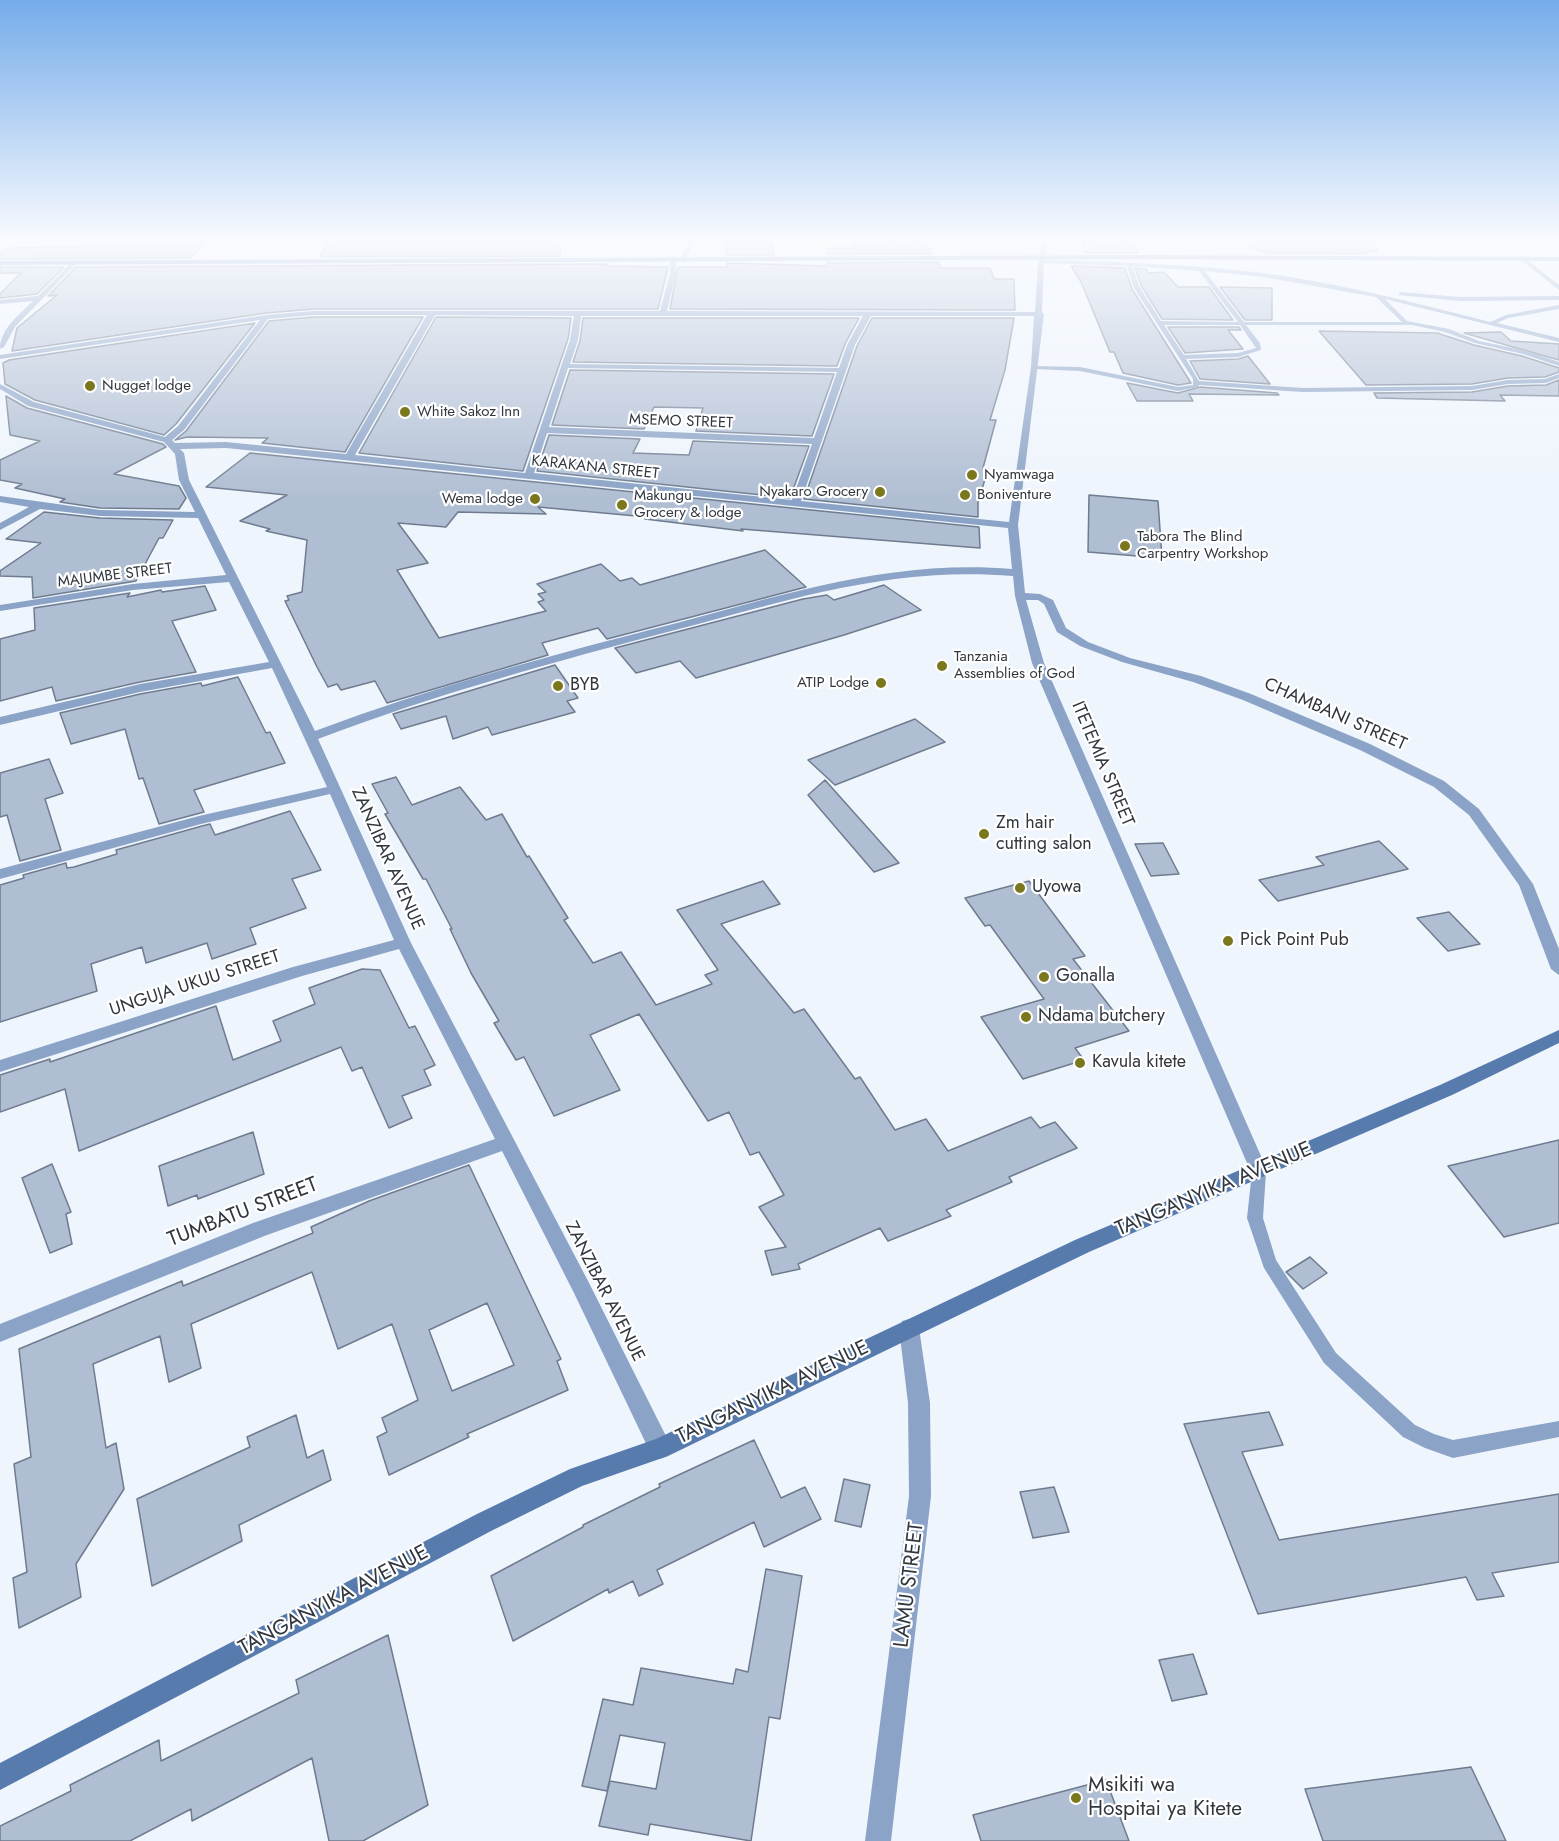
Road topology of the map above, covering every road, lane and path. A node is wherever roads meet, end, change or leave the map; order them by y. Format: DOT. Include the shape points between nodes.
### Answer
graph roads {
  1 [pos="11,327"];
  2 [pos="200,327"];
  3 [pos="258,327"];
  4 [pos="424,327"];
  5 [pos="576,327"];
  6 [pos="861,327"];
  7 [pos="1039,327"];
  8 [pos="1163,327"];
  9 [pos="1243,327"];
  10 [pos="1428,327"];
  11 [pos="1507,327"];
  12 [pos="1559,340"];
  13 [pos="0,347"];
  14 [pos="0,357"];
  15 [pos="1182,357"];
  16 [pos="1559,364"];
  17 [pos="566,366"];
  18 [pos="1035,367"];
  19 [pos="841,370"];
  20 [pos="1559,375"];
  21 [pos="1198,383"];
  22 [pos="0,386"];
  23 [pos="546,430"];
  24 [pos="815,441"];
  25 [pos="171,443"];
  26 [pos="350,457"];
  27 [pos="528,476"];
  28 [pos="0,499"];
  29 [pos="795,504"];
  30 [pos="37,507"];
  31 [pos="202,515"];
  32 [pos="1013,525"];
  33 [pos="0,527"];
  34 [pos="1016,573"];
  35 [pos="234,578"];
  36 [pos="1020,596"];
  37 [pos="0,608"];
  38 [pos="276,664"];
  39 [pos="0,720"];
  40 [pos="311,737"];
  41 [pos="334,789"];
  42 [pos="0,874"];
  43 [pos="403,943"];
  44 [pos="1559,969"];
  45 [pos="1559,1036"];
  46 [pos="0,1066"];
  47 [pos="504,1143"];
  48 [pos="1259,1172"];
  49 [pos="909,1328"];
  50 [pos="0,1333"];
  51 [pos="1559,1429"];
  52 [pos="660,1448"];
  53 [pos="0,1777"];
  54 [pos="878,1841"];
  1 -- 13 [label="street"];
  2 -- 14 [label="street"];
  3 -- 25 [label="street"];
  4 -- 26 [label="street"];
  5 -- 17 [label="street"];
  6 -- 19 [label="street"];
  7 -- 18 [label="street, ITETEMIA STREET"];
  8 -- 15 [label="lane"];
  9 -- 15 [label="lane" via="1259,349 1238,355"];
  10 -- 16 [label="lane"];
  11 -- 12 [label="lane"];
  15 -- 21 [label="lane"];
  17 -- 19 [label="street"];
  17 -- 23 [label="street"];
  18 -- 21 [label="lane" via="1080,369 1178,389 1192,388"];
  18 -- 32 [label="street, ITETEMIA STREET"];
  19 -- 24 [label="street"];
  20 -- 21 [label="lane" via="1546,381 1457,389 1303,390"];
  22 -- 25 [label="street" via="31,404"];
  23 -- 24 [label="street, MSEMO STREET"];
  23 -- 27 [label="street"];
  24 -- 29 [label="street"];
  25 -- 26 [label="street, KARAKANA STREET"];
  25 -- 31 [label="street, ZANZIBAR AVENUE"];
  26 -- 27 [label="street, KARAKANA STREET"];
  27 -- 29 [label="street, KARAKANA STREET"];
  28 -- 30 [label="street"];
  29 -- 32 [label="street, KARAKANA STREET"];
  30 -- 31 [label="street" via="107,516"];
  30 -- 33 [label="street"];
  31 -- 35 [label="street, ZANZIBAR AVENUE"];
  32 -- 34 [label="street, ITETEMIA STREET"];
  34 -- 36 [label="street, ITETEMIA STREET"];
  34 -- 40 [label="street" via="944,568 849,583 533,664 379,710"];
  35 -- 37 [label="street, MAJUMBE STREET" via="133,587"];
  35 -- 38 [label="street, ZANZIBAR AVENUE"];
  36 -- 44 [label="street, CHAMBANI STREET" via="1040,597 1049,602 1061,630 1084,644 1247,697 1365,747 1439,784 1474,812 1526,884"];
  36 -- 48 [label="street, ITETEMIA STREET" via="1038,663"];
  38 -- 39 [label="street" via="140,688"];
  38 -- 40 [label="street, ZANZIBAR AVENUE"];
  40 -- 41 [label="street, ZANZIBAR AVENUE"];
  41 -- 42 [label="street" via="199,820"];
  41 -- 43 [label="street, ZANZIBAR AVENUE"];
  43 -- 46 [label="street, UNGUJA UKUU STREET" via="299,971"];
  43 -- 47 [label="street, ZANZIBAR AVENUE"];
  45 -- 48 [label="main road, TANGANYIKA AVENUE"];
  47 -- 50 [label="street, TUMBATU STREET" via="260,1229"];
  47 -- 52 [label="street, ZANZIBAR AVENUE"];
  48 -- 49 [label="main road, TANGANYIKA AVENUE" via="1082,1246"];
  48 -- 51 [label="lane" via="1255,1218 1269,1263 1330,1358 1410,1431 1453,1449"];
  49 -- 52 [label="main road, TANGANYIKA AVENUE"];
  49 -- 54 [label="street, LAMU STREET" via="919,1402 920,1496"];
  52 -- 53 [label="main road, TANGANYIKA AVENUE" via="578,1477 484,1522"];
}
